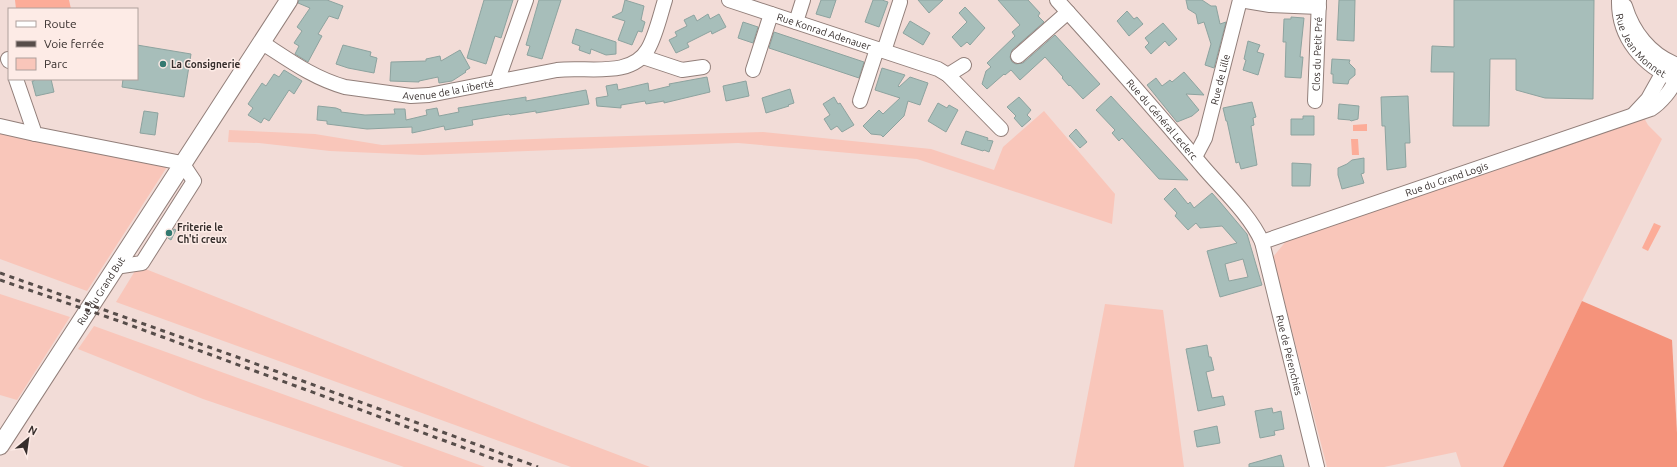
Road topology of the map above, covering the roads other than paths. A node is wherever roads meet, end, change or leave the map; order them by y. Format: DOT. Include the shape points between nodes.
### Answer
graph roads {
  1 [pos="289,0"];
  2 [pos="526,0"];
  3 [pos="665,0"];
  4 [pos="729,0"];
  5 [pos="803,0"];
  6 [pos="1057,0"];
  7 [pos="1240,0"];
  8 [pos="1619,0"];
  9 [pos="1624,0"];
  10 [pos="900,2"];
  11 [pos="1319,3"];
  12 [pos="1068,12"];
  13 [pos="771,14"];
  14 [pos="796,22"];
  15 [pos="261,42"];
  16 [pos="880,50"];
  17 [pos="643,56"];
  18 [pos="1018,56"];
  19 [pos="964,65"];
  20 [pos="703,67"];
  21 [pos="753,70"];
  22 [pos="1672,72"];
  23 [pos="948,75"];
  24 [pos="16,80"];
  25 [pos="497,82"];
  26 [pos="860,101"];
  27 [pos="1315,102"];
  28 [pos="0,126"];
  29 [pos="1001,130"];
  30 [pos="35,134"];
  31 [pos="1195,157"];
  32 [pos="182,164"];
  33 [pos="1262,242"];
  34 [pos="0,446"];
  35 [pos="1317,467"];
  1 -- 15 [label="main road, Rue du Grand But"];
  2 -- 25 [label="street"];
  3 -- 17 [label="street" via="651,42"];
  4 -- 13 [label="street, Rue Konrad Adenauer"];
  5 -- 14 [label="street"];
  6 -- 12 [label="street, Rue du Général Leclerc"];
  7 -- 11 [label="street, Clos du Petit Pré" via="1270,5"];
  7 -- 31 [label="street, Rue de Lille" via="1205,138"];
  8 -- 22 [label="street, Rue Jean Monnet" via="1620,18 1630,43 1648,64"];
  9 -- 22 [label="street, Rue Jean Monnet" via="1638,34"];
  10 -- 16 [label="street, Rue Konrad Adenauer"];
  11 -- 27 [label="street, Clos du Petit Pré"];
  12 -- 18 [label="street"];
  12 -- 31 [label="street, Rue du Général Leclerc"];
  13 -- 14 [label="street, Rue Konrad Adenauer"];
  13 -- 21 [label="street, Rue Konrad Adenauer"];
  14 -- 16 [label="street, Rue Konrad Adenauer"];
  15 -- 25 [label="street, Avenue de la Liberté" via="316,78 345,87 420,96"];
  15 -- 32 [label="main road, Rue du Grand But"];
  16 -- 23 [label="street, Rue Konrad Adenauer" via="938,69"];
  16 -- 26 [label="street, Rue Konrad Adenauer"];
  17 -- 20 [label="street" via="677,69"];
  17 -- 25 [label="street, Avenue de la Liberté" via="636,63 617,69 568,69"];
  19 -- 23 [label="street"];
  22 -- 33 [label="street, Rue du Grand Logis" via="1632,115"];
  23 -- 29 [label="street, Rue Konrad Adenauer"];
  24 -- 30 [label="street"];
  28 -- 30 [label="street"];
  30 -- 32 [label="street"];
  31 -- 33 [label="street, Rue du Général Leclerc" via="1252,225"];
  32 -- 34 [label="main road, Rue du Grand But"];
  33 -- 35 [label="street, Rue de Pérenchies"];
}
